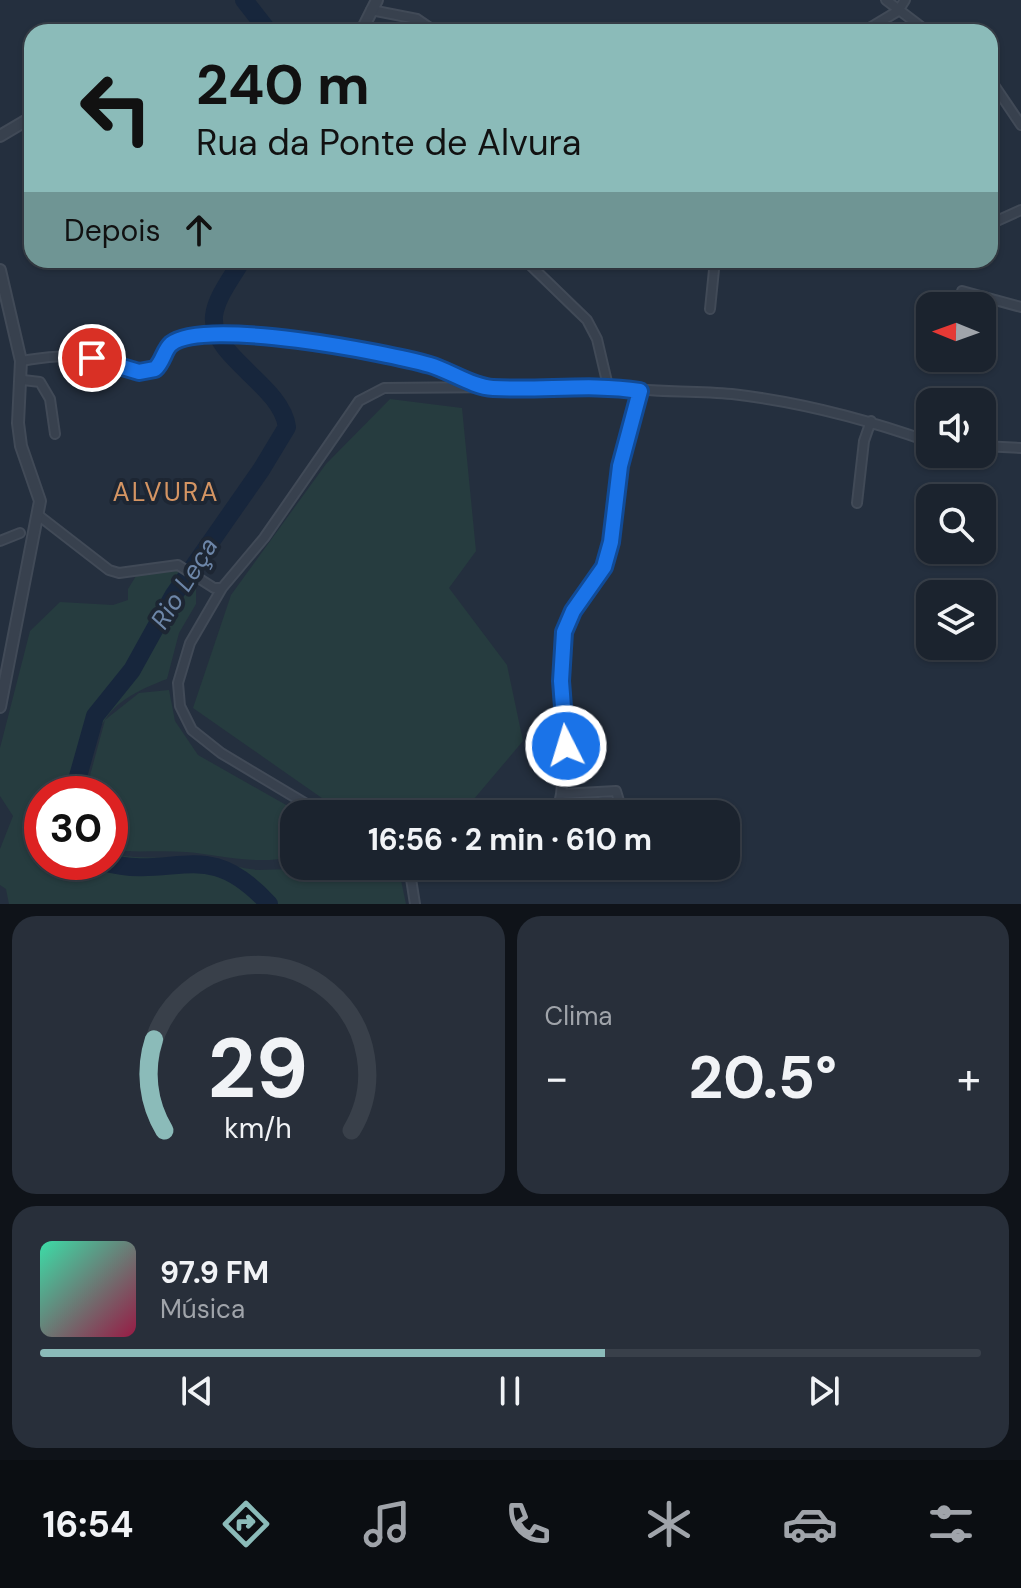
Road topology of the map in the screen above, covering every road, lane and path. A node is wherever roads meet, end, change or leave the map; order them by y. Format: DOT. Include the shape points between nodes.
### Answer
graph roads {
  1 [pos="377,0"];
  2 [pos="886,0"];
  3 [pos="905,0"];
  4 [pos="371,10"];
  5 [pos="898,11"];
  6 [pos="365,24"];
  7 [pos="424,24"];
  8 [pos="876,24"];
  9 [pos="917,24"];
  10 [pos="998,91"];
  11 [pos="24,122"];
  12 [pos="1021,125"];
  13 [pos="0,136"];
  14 [pos="1021,210"];
  15 [pos="998,220"];
  16 [pos="533,268"];
  17 [pos="714,268"];
  18 [pos="0,270"];
  19 [pos="962,291"];
  20 [pos="1021,307"];
  21 [pos="710,309"];
  22 [pos="21,361"];
  23 [pos="23,380"];
  24 [pos="608,386"];
  25 [pos="490,389"];
  26 [pos="640,391"];
  27 [pos="871,421"];
  28 [pos="55,434"];
  29 [pos="916,437"];
  30 [pos="996,447"];
  31 [pos="1021,448"];
  32 [pos="857,503"];
  33 [pos="38,515"];
  34 [pos="20,533"];
  35 [pos="0,541"];
  36 [pos="222,588"];
  37 [pos="3,681"];
  38 [pos="0,707"];
  39 [pos="561,794"];
  40 [pos="300,800"];
  41 [pos="560,800"];
  42 [pos="619,800"];
  43 [pos="411,880"];
  44 [pos="415,904"];
  1 -- 4 [label="street"];
  2 -- 5 [label="street"];
  3 -- 5 [label="street"];
  4 -- 6 [label="street"];
  4 -- 7 [label="street"];
  5 -- 8 [label="street"];
  5 -- 9 [label="street"];
  10 -- 12 [label="street"];
  11 -- 13 [label="street"];
  14 -- 15 [label="street"];
  16 -- 24 [label="street" via="587,320"];
  17 -- 21 [label="street"];
  18 -- 22 [label="street"];
  19 -- 20 [label="street"];
  22 -- 23 [label="street"];
  22 -- 25 [label="street" via="65,355 139,372 155,369 172,343 189,337 278,335 394,355"];
  23 -- 28 [label="street" via="45,388"];
  23 -- 33 [label="street" via="18,423 40,501"];
  24 -- 25 [label="street"];
  24 -- 26 [label="street"];
  25 -- 36 [label="street" via="384,388 359,401 264,538"];
  26 -- 27 [label="street" via="734,395"];
  26 -- 39 [label="street" via="620,466 604,567 564,632 566,746"];
  27 -- 29 [label="street"];
  27 -- 32 [label="street"];
  30 -- 31 [label="street"];
  33 -- 36 [label="street" via="109,570 178,565"];
  33 -- 37 [label="street"];
  34 -- 35 [label="street"];
  36 -- 40 [label="street" via="190,643 178,683 184,718 221,753"];
  37 -- 38 [label="street"];
  39 -- 41 [label="street"];
  39 -- 42 [label="street" via="616,791"];
  43 -- 44 [label="street"];
}
